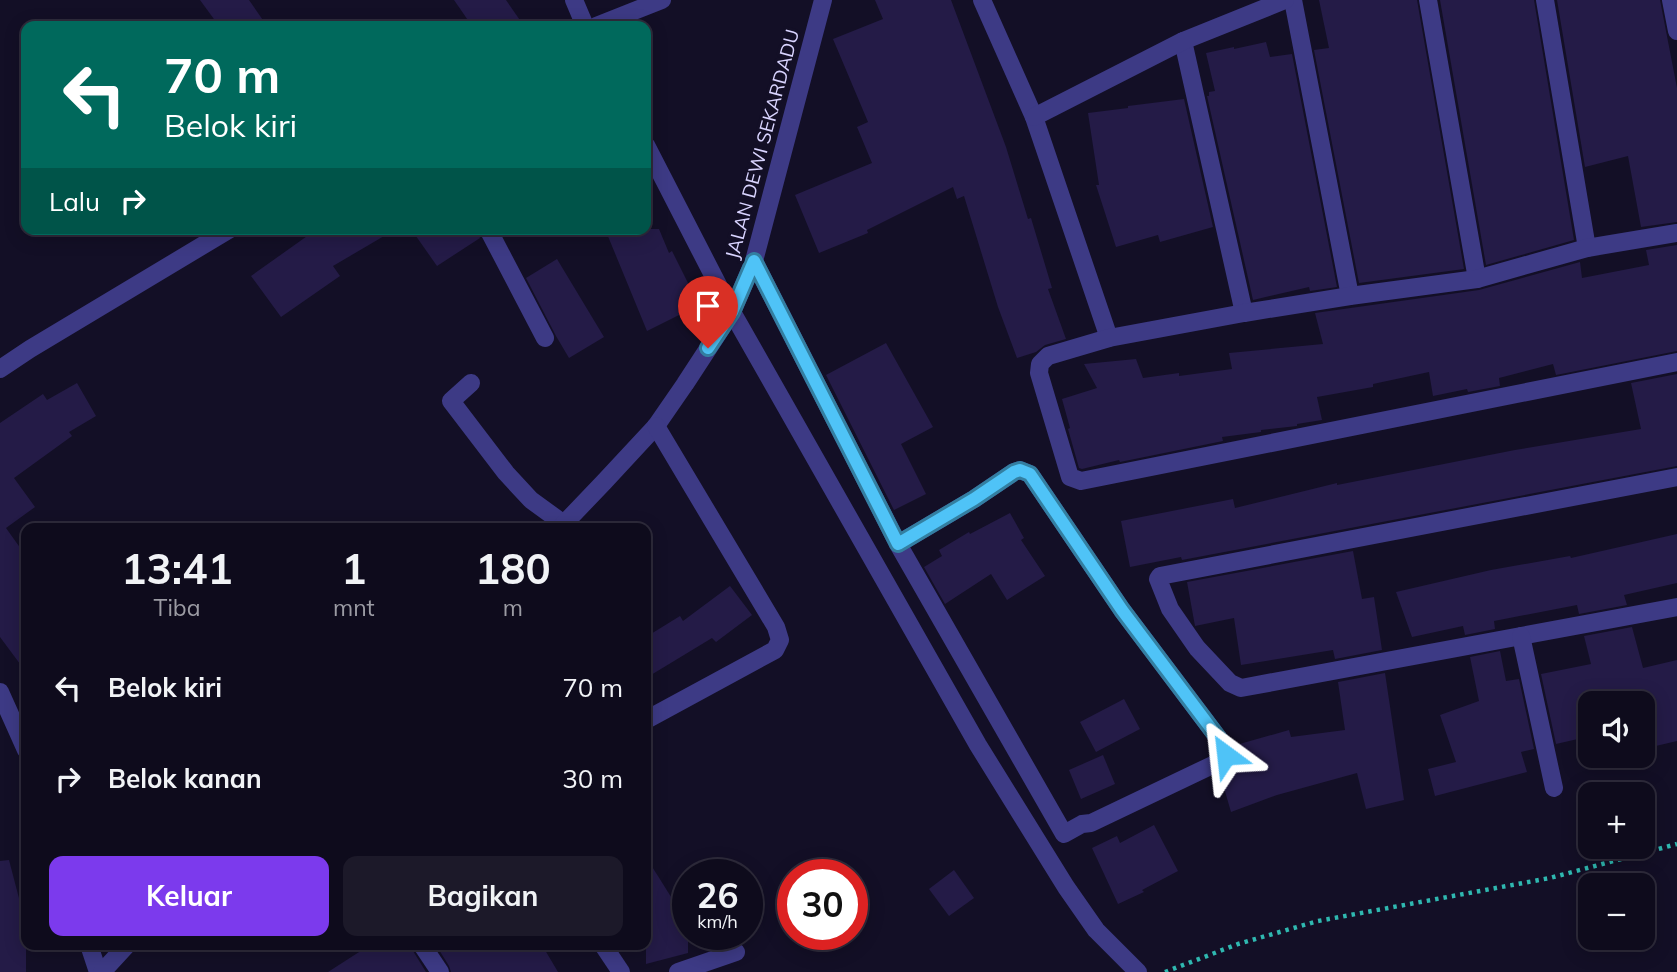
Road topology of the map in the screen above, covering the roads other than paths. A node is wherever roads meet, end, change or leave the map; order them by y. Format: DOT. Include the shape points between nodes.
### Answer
graph roads {
  1 [pos="574,0"];
  2 [pos="662,0"];
  3 [pos="823,0"];
  4 [pos="982,0"];
  5 [pos="1284,0"];
  6 [pos="1293,0"];
  7 [pos="1428,0"];
  8 [pos="1545,0"];
  9 [pos="1671,0"];
  10 [pos="583,21"];
  11 [pos="609,21"];
  12 [pos="1677,31"];
  13 [pos="1182,41"];
  14 [pos="1034,117"];
  15 [pos="651,155"];
  16 [pos="1677,233"];
  17 [pos="220,235"];
  18 [pos="491,235"];
  19 [pos="1587,248"];
  20 [pos="754,261"];
  21 [pos="1477,279"];
  22 [pos="1350,296"];
  23 [pos="732,312"];
  24 [pos="1244,313"];
  25 [pos="545,338"];
  26 [pos="1109,338"];
  27 [pos="1677,362"];
  28 [pos="0,369"];
  29 [pos="471,383"];
  30 [pos="656,426"];
  31 [pos="1677,477"];
  32 [pos="558,523"];
  33 [pos="565,523"];
  34 [pos="898,544"];
  35 [pos="1677,607"];
  36 [pos="1521,636"];
  37 [pos="0,692"];
  38 [pos="651,717"];
  39 [pos="21,739"];
  40 [pos="1553,788"];
  41 [pos="91,950"];
  42 [pos="122,950"];
  43 [pos="425,950"];
  44 [pos="606,950"];
  45 [pos="736,952"];
  46 [pos="100,972"];
  47 [pos="440,972"];
  48 [pos="621,972"];
  49 [pos="678,972"];
  50 [pos="1138,972"];
  1 -- 10 [label="street"];
  2 -- 11 [label="street"];
  3 -- 20 [label="street, JALAN DEWI SEKARDADU"];
  4 -- 14 [label="street"];
  5 -- 13 [label="street"];
  6 -- 22 [label="street"];
  7 -- 21 [label="street"];
  8 -- 19 [label="street"];
  9 -- 12 [label="street"];
  13 -- 14 [label="street"];
  13 -- 24 [label="street"];
  14 -- 26 [label="street"];
  15 -- 23 [label="street"];
  16 -- 19 [label="street"];
  17 -- 28 [label="street"];
  18 -- 25 [label="street"];
  19 -- 21 [label="street"];
  20 -- 23 [label="street, JALAN DEWI SEKARDADU"];
  20 -- 34 [label="street"];
  21 -- 22 [label="street"];
  22 -- 24 [label="street"];
  23 -- 30 [label="street, JALAN DEWI SEKARDADU"];
  23 -- 50 [label="street" via="978,745 1096,930"];
  24 -- 26 [label="street"];
  26 -- 27 [label="street" via="1048,356 1040,364 1070,477 1081,481"];
  29 -- 32 [label="street" via="451,401 506,473"];
  30 -- 33 [label="street, JALAN DEWI SEKARDADU"];
  30 -- 38 [label="street" via="780,640 775,650"];
  31 -- 36 [label="street" via="1158,579 1170,609 1197,648 1230,683 1241,688"];
  34 -- 34 [label="street" via="1064,834 1222,761 1226,755 1225,747 1122,610 1030,474 1014,472"];
  35 -- 36 [label="street"];
  36 -- 40 [label="street"];
  37 -- 39 [label="street"];
  41 -- 46 [label="street"];
  42 -- 46 [label="street"];
  43 -- 47 [label="street"];
  44 -- 48 [label="street"];
  45 -- 49 [label="street"];
}
